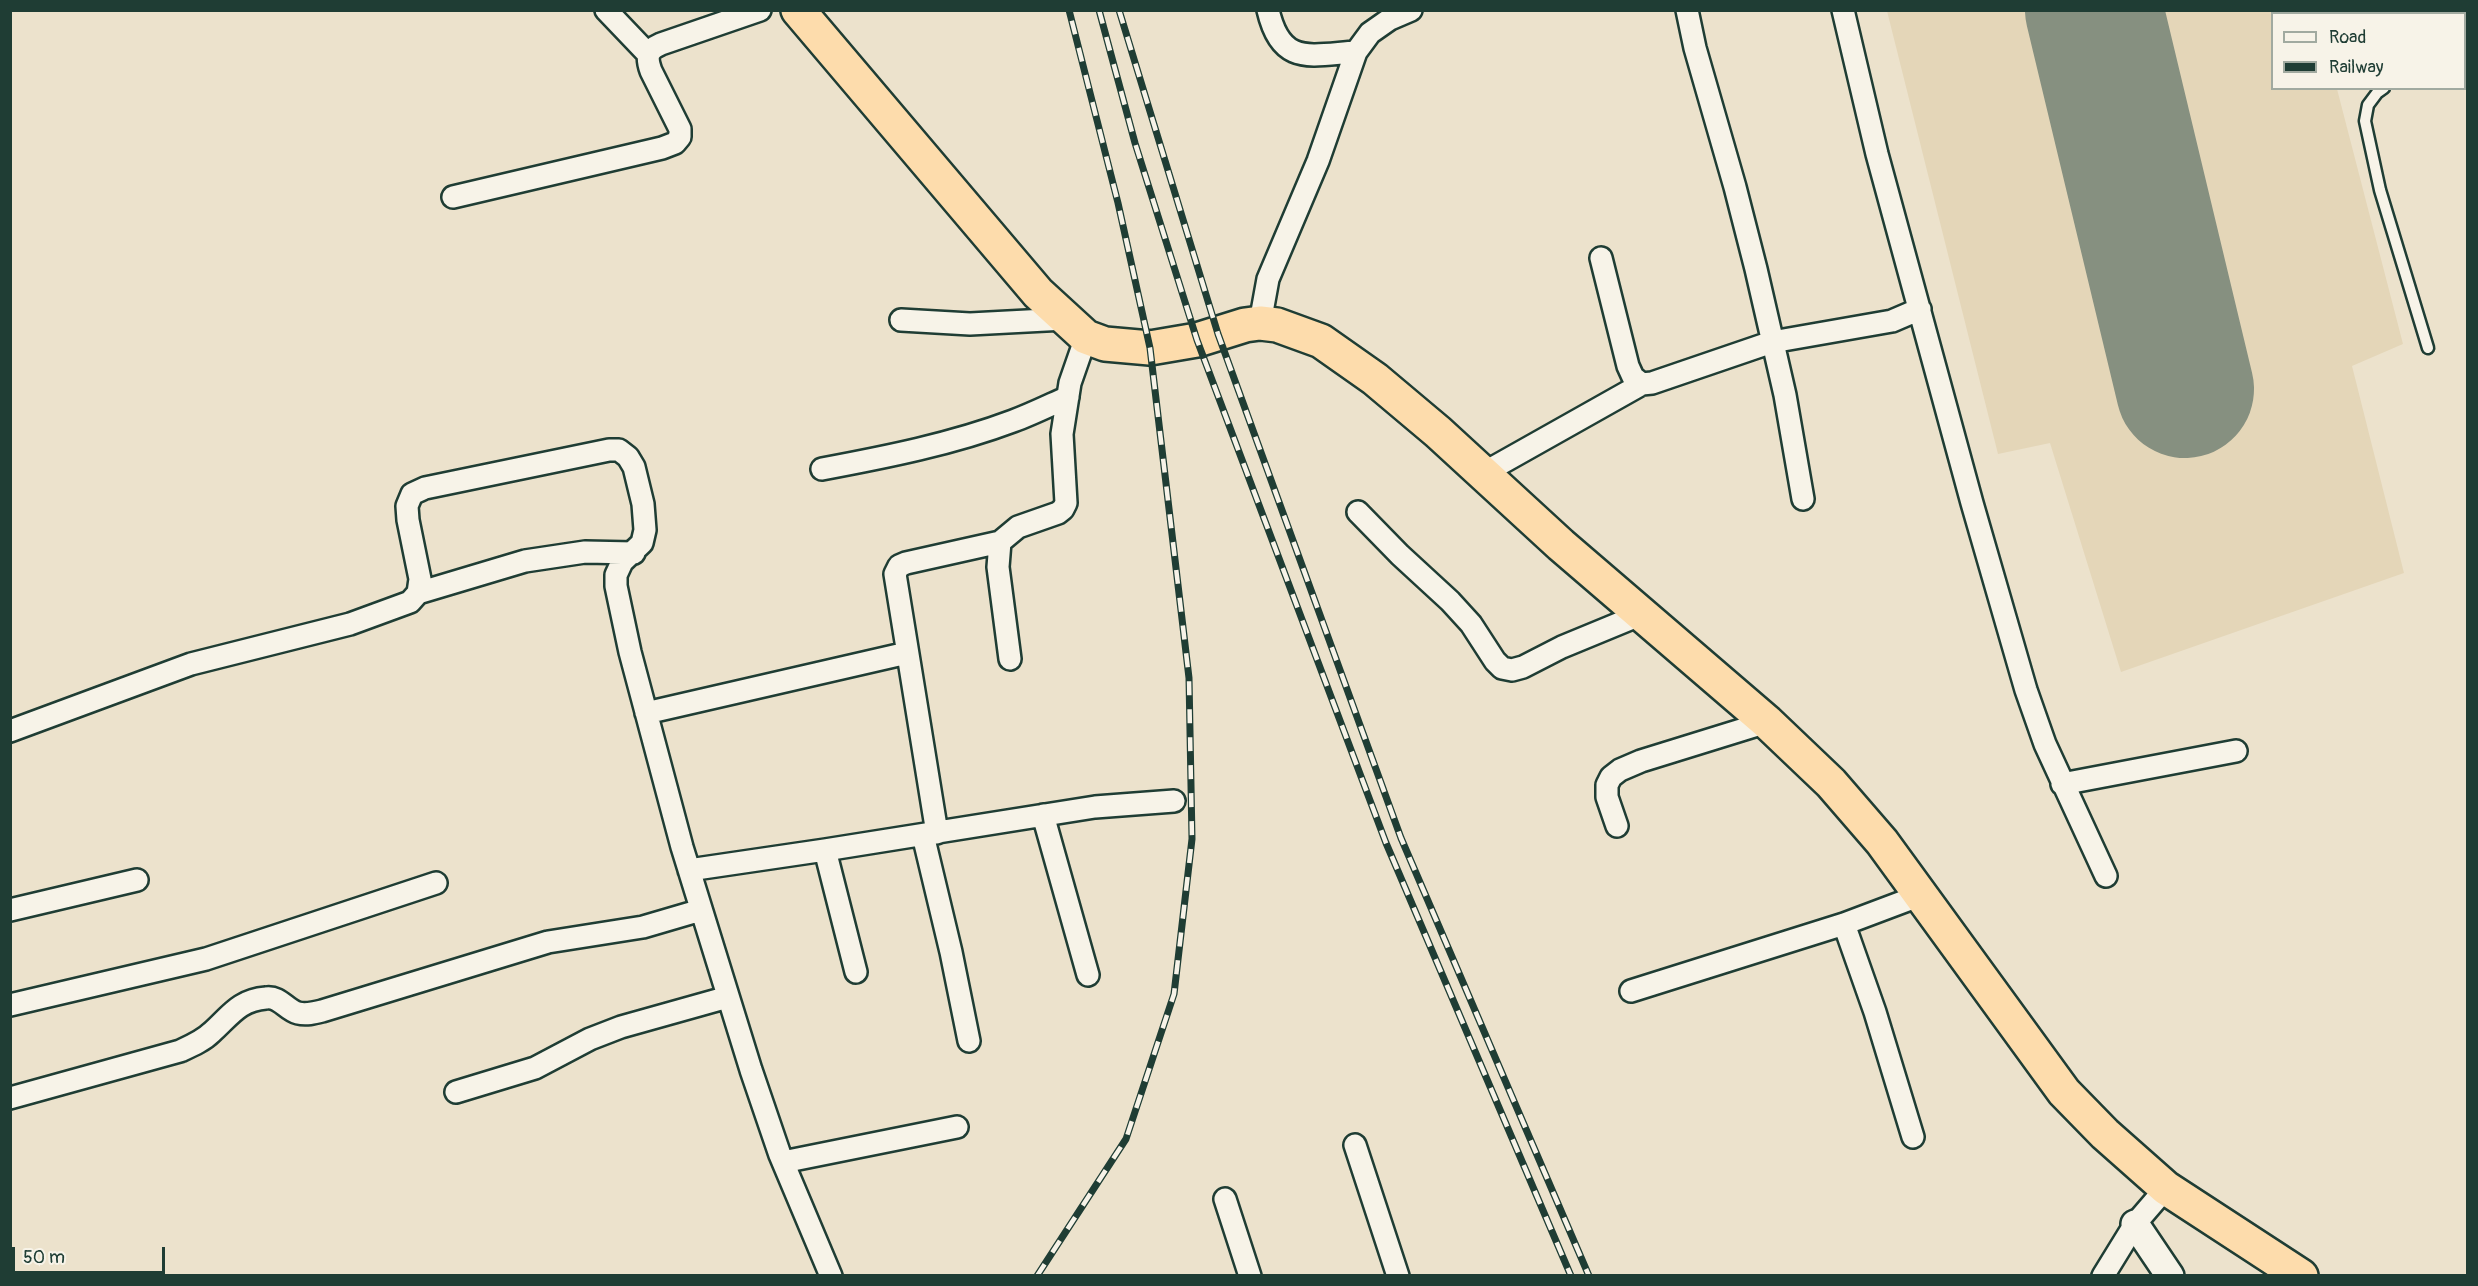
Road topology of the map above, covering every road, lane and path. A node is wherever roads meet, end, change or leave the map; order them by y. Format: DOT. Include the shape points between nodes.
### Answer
graph roads {
  1 [pos="606,10"];
  2 [pos="760,10"];
  3 [pos="798,10"];
  4 [pos="1268,10"];
  5 [pos="1411,10"];
  6 [pos="1687,10"];
  7 [pos="1843,10"];
  8 [pos="1356,52"];
  9 [pos="648,54"];
  10 [pos="2381,90"];
  11 [pos="453,197"];
  12 [pos="1601,258"];
  13 [pos="1920,309"];
  14 [pos="901,320"];
  15 [pos="1260,323"];
  16 [pos="1075,328"];
  17 [pos="1772,342"];
  18 [pos="2428,348"];
  19 [pos="1642,384"];
  20 [pos="1068,397"];
  21 [pos="822,469"];
  22 [pos="1482,474"];
  23 [pos="1803,499"];
  24 [pos="1358,512"];
  25 [pos="1000,542"];
  26 [pos="634,553"];
  27 [pos="418,593"];
  28 [pos="1642,614"];
  29 [pos="906,653"];
  30 [pos="1010,659"];
  31 [pos="646,712"];
  32 [pos="1767,722"];
  33 [pos="10,731"];
  34 [pos="2236,751"];
  35 [pos="2062,784"];
  36 [pos="1174,801"];
  37 [pos="1043,815"];
  38 [pos="1617,826"];
  39 [pos="930,834"];
  40 [pos="825,850"];
  41 [pos="689,870"];
  42 [pos="2106,876"];
  43 [pos="137,880"];
  44 [pos="436,883"];
  45 [pos="1921,895"];
  46 [pos="11,910"];
  47 [pos="701,910"];
  48 [pos="1844,924"];
  49 [pos="856,972"];
  50 [pos="1089,975"];
  51 [pos="1631,991"];
  52 [pos="728,997"];
  53 [pos="10,1005"];
  54 [pos="969,1041"];
  55 [pos="456,1092"];
  56 [pos="10,1098"];
  57 [pos="957,1126"];
  58 [pos="1912,1137"];
  59 [pos="1355,1145"];
  60 [pos="783,1162"];
  61 [pos="2166,1188"];
  62 [pos="1225,1199"];
  63 [pos="2134,1224"];
  64 [pos="831,1275"];
  65 [pos="1250,1275"];
  66 [pos="1398,1275"];
  67 [pos="2103,1275"];
  68 [pos="2170,1275"];
  69 [pos="2301,1275"];
  1 -- 9 [label="street"];
  2 -- 9 [label="street" via="661,44"];
  3 -- 16 [label="highway" via="1038,293"];
  4 -- 8 [label="street" via="1272,29 1283,45 1296,54"];
  5 -- 8 [label="street" via="1370,33"];
  6 -- 17 [label="street"];
  7 -- 13 [label="street" via="1876,154"];
  8 -- 15 [label="street" via="1318,161 1268,279"];
  9 -- 11 [label="street" via="647,62 680,129 675,143"];
  10 -- 18 [label="lane" via="2368,105 2365,121 2380,190"];
  12 -- 19 [label="street" via="1628,366"];
  13 -- 17 [label="street" via="1892,321"];
  13 -- 35 [label="street" via="2011,640"];
  14 -- 16 [label="street"];
  15 -- 16 [label="highway" via="1150,348 1105,344"];
  15 -- 22 [label="highway" via="1321,341 1345,357 1438,432"];
  16 -- 20 [label="street"];
  17 -- 19 [label="street"];
  17 -- 23 [label="street"];
  19 -- 22 [label="street"];
  20 -- 21 [label="street" via="976,433"];
  20 -- 25 [label="street" via="1062,434 1064,509 1018,527"];
  22 -- 28 [label="highway"];
  24 -- 28 [label="street" via="1450,600 1502,668 1523,667"];
  25 -- 29 [label="street" via="899,566 895,574"];
  25 -- 30 [label="street" via="998,567"];
  26 -- 27 [label="street" via="585,552 525,561"];
  26 -- 27 [label="street" via="645,530 634,467 619,450 587,453 412,494 407,506 420,579"];
  26 -- 31 [label="street" via="622,562 616,586"];
  27 -- 33 [label="street" via="410,602 369,618 191,664"];
  28 -- 32 [label="highway"];
  29 -- 31 [label="street"];
  29 -- 39 [label="street"];
  31 -- 41 [label="street"];
  32 -- 38 [label="street" via="1620,770 1606,785"];
  32 -- 45 [label="highway" via="1832,783"];
  34 -- 35 [label="street"];
  35 -- 42 [label="street"];
  36 -- 37 [label="street"];
  37 -- 39 [label="street"];
  37 -- 50 [label="street"];
  39 -- 40 [label="street"];
  39 -- 54 [label="street"];
  40 -- 41 [label="street"];
  40 -- 49 [label="street"];
  41 -- 47 [label="street"];
  43 -- 46 [label="street"];
  44 -- 53 [label="street" via="206,959"];
  45 -- 48 [label="street"];
  45 -- 61 [label="highway" via="2064,1092 2104,1134"];
  47 -- 52 [label="street"];
  47 -- 56 [label="street" via="643,927 548,942 315,1013 298,1013 278,999 256,1000 237,1007 206,1037 180,1050"];
  48 -- 51 [label="street"];
  48 -- 58 [label="street"];
  52 -- 55 [label="street" via="621,1027 535,1068"];
  52 -- 60 [label="street"];
  57 -- 60 [label="street"];
  59 -- 66 [label="street"];
  60 -- 64 [label="street"];
  61 -- 63 [label="street"];
  61 -- 69 [label="highway"];
  62 -- 65 [label="street"];
  63 -- 67 [label="street"];
  63 -- 68 [label="street"];
}
